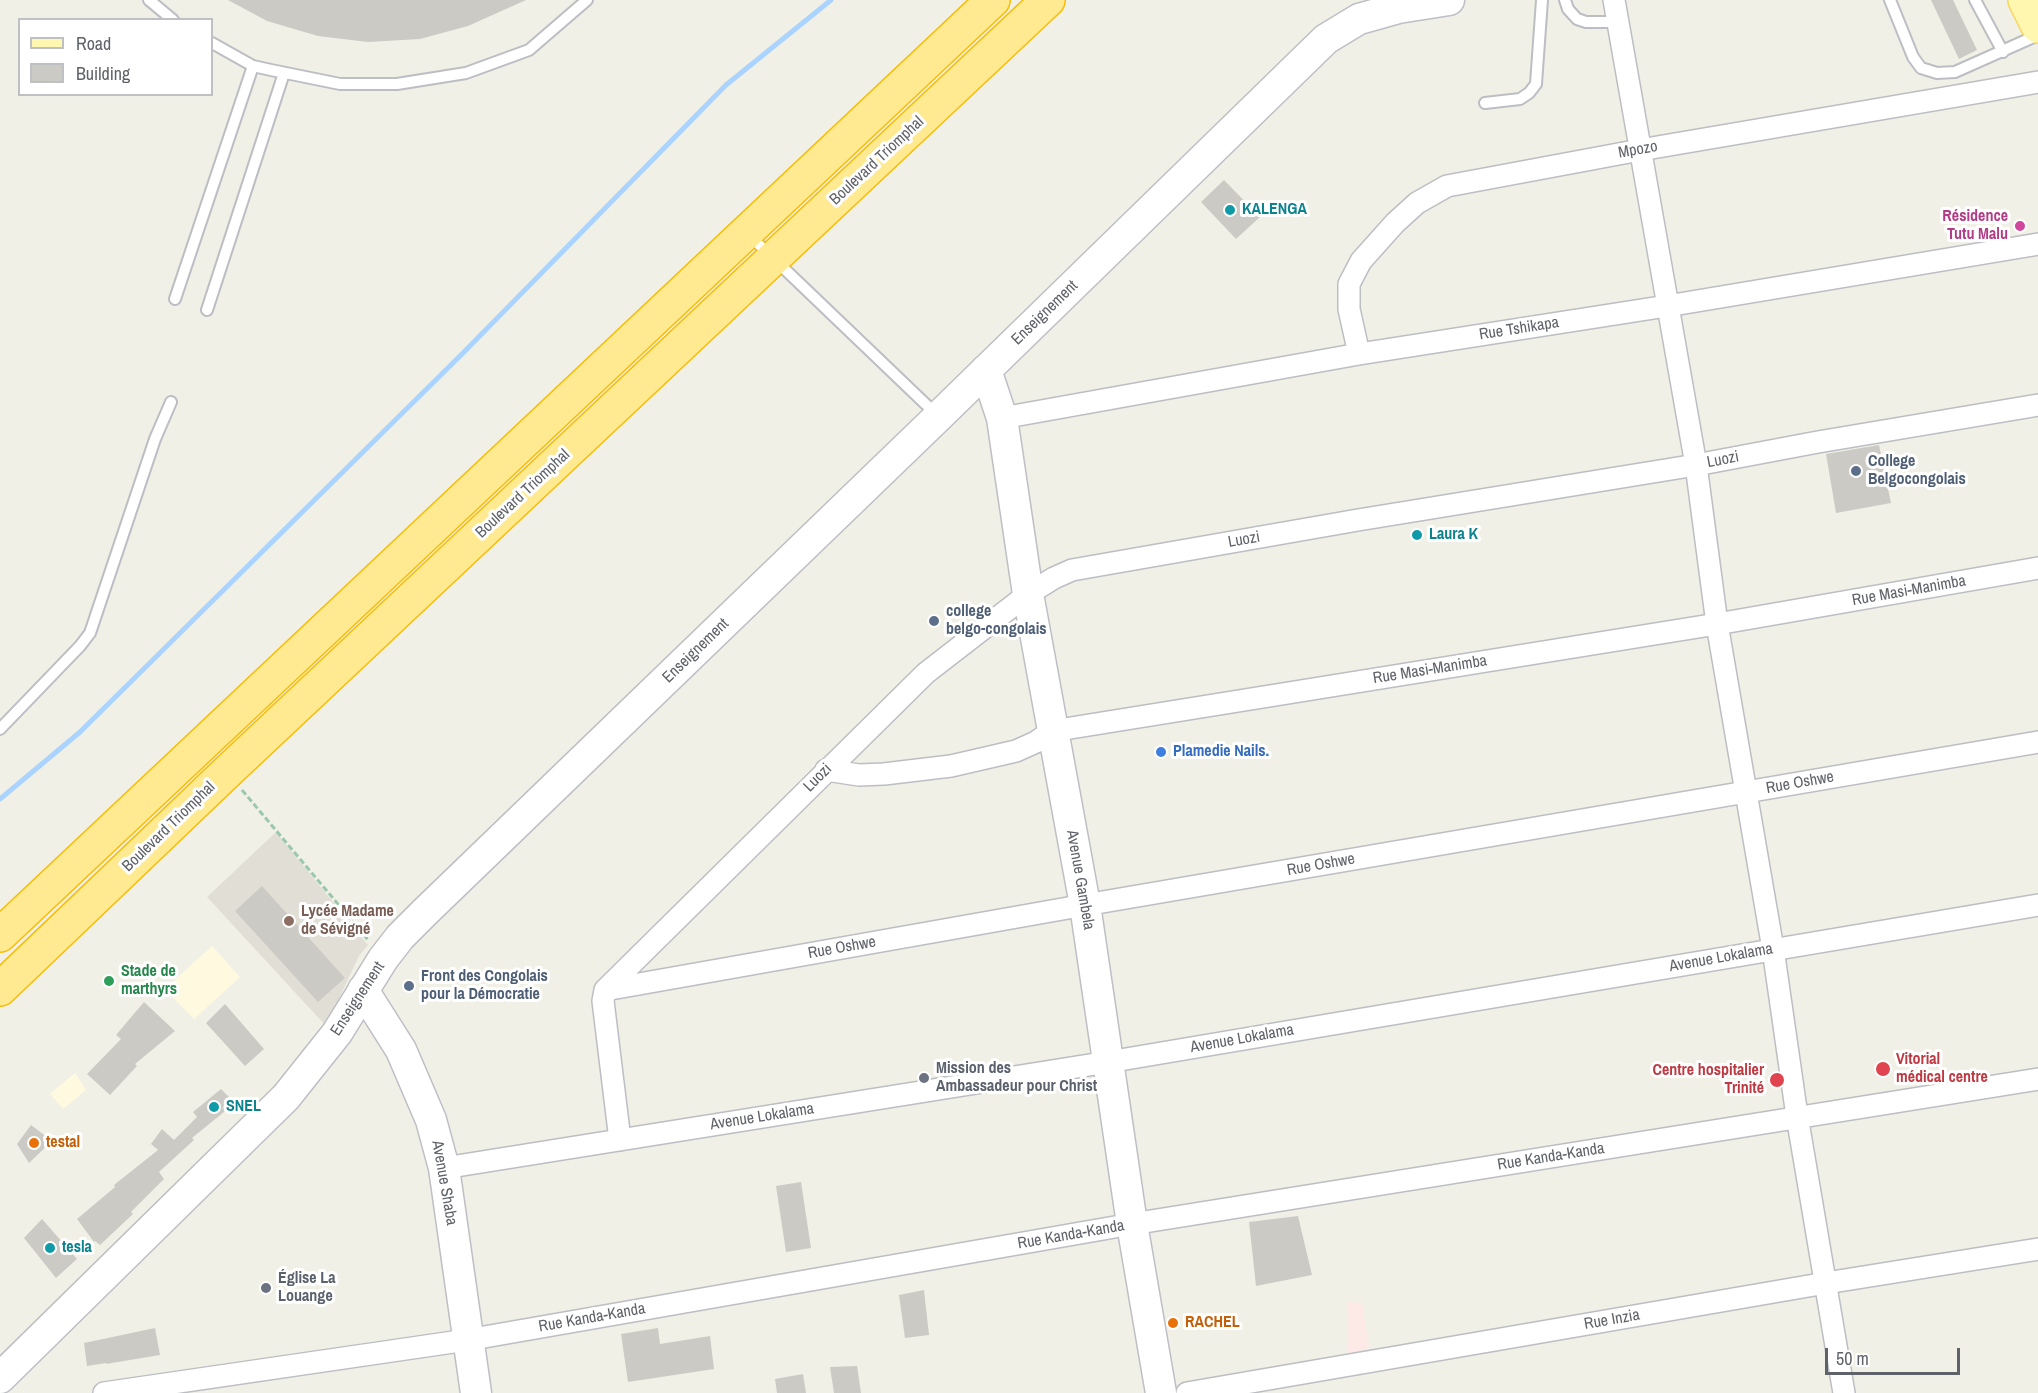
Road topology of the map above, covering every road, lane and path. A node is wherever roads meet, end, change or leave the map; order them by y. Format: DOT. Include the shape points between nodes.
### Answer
graph roads {
  1 [pos="149,0"];
  2 [pos="587,0"];
  3 [pos="993,0"];
  4 [pos="1048,0"];
  5 [pos="1449,0"];
  6 [pos="1542,0"];
  7 [pos="1565,0"];
  8 [pos="1614,0"];
  9 [pos="1890,0"];
  10 [pos="1975,0"];
  11 [pos="2025,0"];
  12 [pos="171,18"];
  13 [pos="1617,22"];
  14 [pos="2038,26"];
  15 [pos="2038,35"];
  16 [pos="213,44"];
  17 [pos="2003,52"];
  18 [pos="253,66"];
  19 [pos="284,73"];
  20 [pos="2038,82"];
  21 [pos="1485,103"];
  22 [pos="1640,150"];
  23 [pos="747,232"];
  24 [pos="2038,244"];
  25 [pos="773,258"];
  26 [pos="175,299"];
  27 [pos="1667,306"];
  28 [pos="207,310"];
  29 [pos="1359,354"];
  30 [pos="986,370"];
  31 [pos="171,402"];
  32 [pos="2038,405"];
  33 [pos="939,417"];
  34 [pos="1002,418"];
  35 [pos="1696,465"];
  36 [pos="2038,568"];
  37 [pos="1028,594"];
  38 [pos="1717,624"];
  39 [pos="0,729"];
  40 [pos="1052,731"];
  41 [pos="2038,742"];
  42 [pos="826,770"];
  43 [pos="227,772"];
  44 [pos="1746,792"];
  45 [pos="2038,904"];
  46 [pos="1085,905"];
  47 [pos="0,935"];
  48 [pos="1773,949"];
  49 [pos="383,959"];
  50 [pos="0,989"];
  51 [pos="363,990"];
  52 [pos="605,990"];
  53 [pos="1108,1062"];
  54 [pos="2038,1079"];
  55 [pos="1797,1116"];
  56 [pos="620,1140"];
  57 [pos="444,1168"];
  58 [pos="1132,1224"];
  59 [pos="2038,1249"];
  60 [pos="1826,1283"];
  61 [pos="467,1340"];
  62 [pos="0,1378"];
  63 [pos="104,1393"];
  64 [pos="476,1393"];
  65 [pos="1161,1393"];
  66 [pos="1187,1393"];
  67 [pos="1844,1393"];
  1 -- 12 [label="lane"];
  2 -- 19 [label="lane" via="529,50 466,73 397,84 340,84"];
  3 -- 23 [label="highway"];
  4 -- 25 [label="highway, Boulevard Triomphal"];
  5 -- 30 [label="street, Enseignement" via="1359,19 1326,39"];
  6 -- 21 [label="lane" via="1536,84 1520,99"];
  7 -- 13 [label="lane" via="1577,19"];
  8 -- 13 [label="street"];
  9 -- 17 [label="lane" via="1913,57 1922,68 1937,73 1955,72"];
  10 -- 17 [label="lane"];
  11 -- 14 [label="main road"];
  13 -- 22 [label="street"];
  15 -- 17 [label="lane"];
  16 -- 18 [label="lane"];
  18 -- 19 [label="lane"];
  18 -- 26 [label="lane"];
  19 -- 28 [label="lane"];
  20 -- 22 [label="street, Mpozo"];
  22 -- 27 [label="street"];
  22 -- 29 [label="street, Mpozo" via="1447,186 1418,203 1360,261 1349,284"];
  23 -- 25 [label="lane"];
  23 -- 47 [label="highway"];
  24 -- 27 [label="street, Rue Tshikapa"];
  25 -- 33 [label="lane"];
  25 -- 43 [label="highway, Boulevard Triomphal"];
  27 -- 29 [label="street, Rue Tshikapa"];
  27 -- 35 [label="street"];
  29 -- 34 [label="street, Rue Tshikapa"];
  30 -- 33 [label="street, Enseignement"];
  30 -- 34 [label="street, Avenue Gambela"];
  31 -- 39 [label="lane" via="90,633"];
  32 -- 35 [label="street, Luozi"];
  33 -- 49 [label="street, Enseignement" via="433,904"];
  34 -- 37 [label="street, Avenue Gambela"];
  35 -- 37 [label="street, Luozi" via="1072,570"];
  35 -- 38 [label="street"];
  36 -- 38 [label="street, Rue Masi-Manimba"];
  37 -- 40 [label="street, Avenue Gambela"];
  37 -- 42 [label="street, Luozi" via="926,673"];
  38 -- 40 [label="street, Rue Masi-Manimba"];
  38 -- 44 [label="street"];
  40 -- 42 [label="street, Rue Masi-Manimba" via="1016,751 951,766 859,775"];
  40 -- 46 [label="street, Avenue Gambela"];
  41 -- 44 [label="street, Rue Oshwe"];
  42 -- 52 [label="street, Luozi"];
  43 -- 49 [label="path"];
  43 -- 50 [label="highway, Boulevard Triomphal"];
  44 -- 46 [label="street, Rue Oshwe"];
  44 -- 48 [label="street"];
  45 -- 48 [label="street, Avenue Lokalama"];
  46 -- 52 [label="street, Rue Oshwe"];
  46 -- 53 [label="street, Avenue Gambela"];
  48 -- 53 [label="street, Avenue Lokalama"];
  48 -- 55 [label="street"];
  49 -- 51 [label="street, Enseignement"];
  51 -- 57 [label="street, Avenue Shaba" via="401,1050 431,1120"];
  51 -- 62 [label="street, Enseignement" via="337,1034 286,1097"];
  52 -- 56 [label="street" via="603,1001"];
  53 -- 56 [label="street, Avenue Lokalama"];
  53 -- 58 [label="street, Avenue Gambela"];
  54 -- 55 [label="street, Rue Kanda-Kanda"];
  55 -- 58 [label="street, Rue Kanda-Kanda"];
  55 -- 60 [label="street"];
  56 -- 57 [label="street, Avenue Lokalama"];
  57 -- 61 [label="street, Avenue Shaba"];
  58 -- 61 [label="street, Rue Kanda-Kanda"];
  58 -- 65 [label="street, Avenue Gambela"];
  59 -- 60 [label="street, Rue Inzia"];
  60 -- 66 [label="street, Rue Inzia"];
  60 -- 67 [label="street"];
  61 -- 63 [label="street, Rue Kanda-Kanda"];
  61 -- 64 [label="street, Avenue Shaba"];
}
